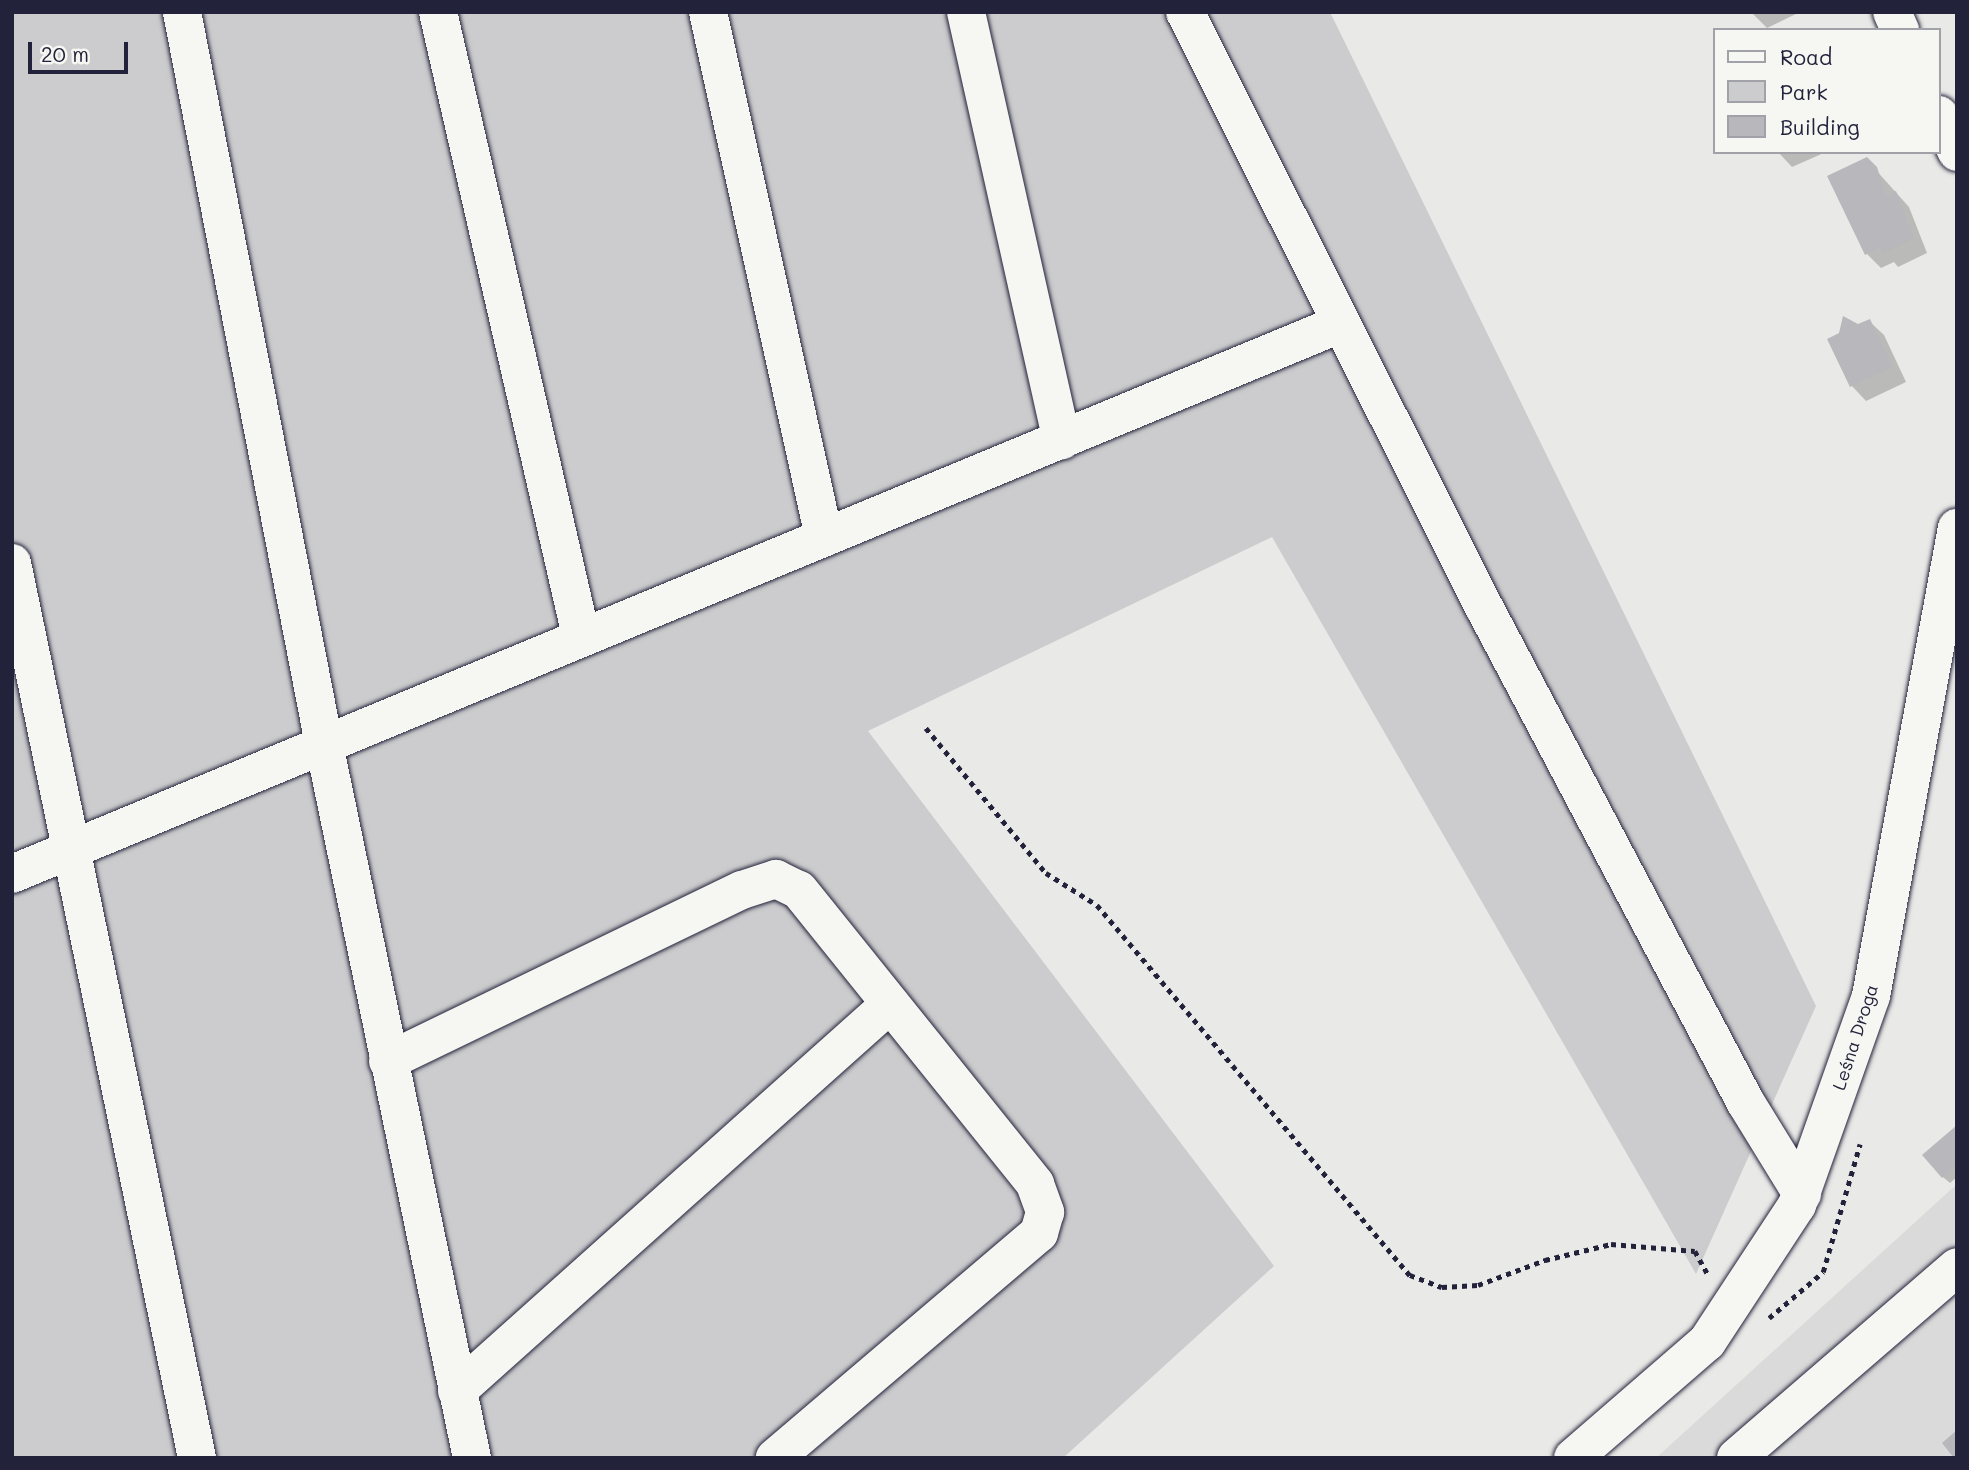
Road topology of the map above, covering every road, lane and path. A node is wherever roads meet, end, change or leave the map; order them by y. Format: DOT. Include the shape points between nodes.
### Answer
graph roads {
  1 [pos="182,12"];
  2 [pos="438,12"];
  3 [pos="708,12"];
  4 [pos="966,12"];
  5 [pos="1185,12"];
  6 [pos="1892,12"];
  7 [pos="1899,28"];
  8 [pos="1941,119"];
  9 [pos="1957,152"];
  10 [pos="1340,324"];
  11 [pos="1062,440"];
  12 [pos="1957,528"];
  13 [pos="824,537"];
  14 [pos="12,563"];
  15 [pos="581,636"];
  16 [pos="926,728"];
  17 [pos="324,744"];
  18 [pos="71,849"];
  19 [pos="12,874"];
  20 [pos="890,1004"];
  21 [pos="388,1061"];
  22 [pos="1802,1194"];
  23 [pos="1957,1267"];
  24 [pos="1728,1310"];
  25 [pos="457,1391"];
  26 [pos="197,1458"];
  27 [pos="472,1458"];
  28 [pos="775,1458"];
  29 [pos="1573,1458"];
  30 [pos="1736,1458"];
  1 -- 17 [label="street"];
  2 -- 15 [label="street"];
  3 -- 13 [label="street"];
  4 -- 11 [label="street"];
  5 -- 10 [label="street"];
  6 -- 7 [label="street"];
  8 -- 9 [label="street"];
  10 -- 11 [label="street"];
  10 -- 22 [label="street" via="1746,1103"];
  11 -- 13 [label="street"];
  12 -- 22 [label="street, Leśna Droga" via="1871,996"];
  13 -- 15 [label="street"];
  14 -- 18 [label="street"];
  15 -- 17 [label="street"];
  16 -- 24 [label="path" via="1046,873 1097,905 1410,1275 1442,1287 1478,1285 1545,1260 1611,1244 1664,1246 1695,1251"];
  17 -- 18 [label="street"];
  17 -- 21 [label="street"];
  18 -- 19 [label="street"];
  18 -- 26 [label="street"];
  20 -- 21 [label="street" via="799,890 776,879 742,890"];
  20 -- 25 [label="street"];
  20 -- 28 [label="street" via="1035,1184 1045,1212 1039,1233"];
  21 -- 25 [label="street"];
  22 -- 24 [label="street, Leśna Droga"];
  23 -- 30 [label="street"];
  24 -- 29 [label="street, Leśna Droga" via="1707,1342"];
  25 -- 27 [label="street"];
}
